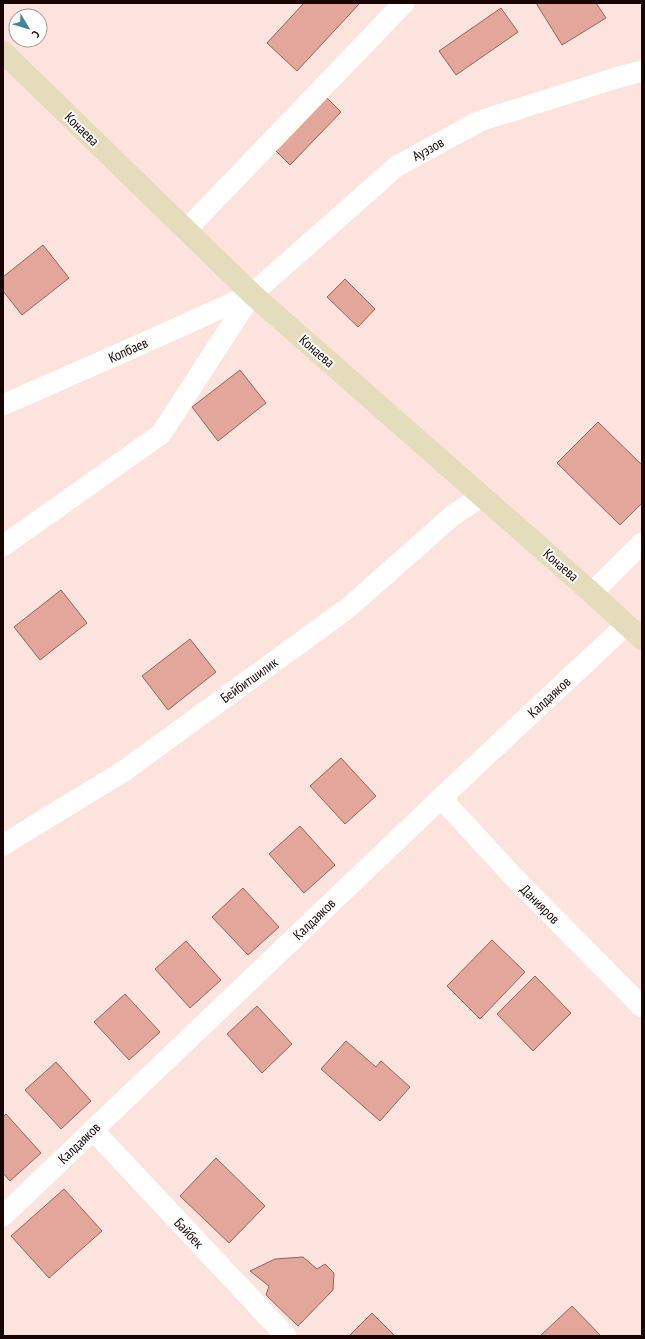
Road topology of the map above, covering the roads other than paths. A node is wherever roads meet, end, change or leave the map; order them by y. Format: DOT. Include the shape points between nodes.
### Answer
graph roads {
  1 [pos="404,3"];
  2 [pos="3,52"];
  3 [pos="642,71"];
  4 [pos="186,230"];
  5 [pos="252,294"];
  6 [pos="3,405"];
  7 [pos="482,496"];
  8 [pos="642,543"];
  9 [pos="3,546"];
  10 [pos="592,593"];
  11 [pos="626,625"];
  12 [pos="642,640"];
  13 [pos="441,798"];
  14 [pos="3,845"];
  15 [pos="642,1007"];
  16 [pos="93,1130"];
  17 [pos="3,1216"];
  18 [pos="286,1336"];
  1 -- 4 [label="street"];
  2 -- 4 [label="main road, Конаева"];
  3 -- 5 [label="street, Ауэзов" via="480,121 397,166"];
  4 -- 5 [label="main road, Конаева"];
  5 -- 6 [label="street, Копбаев"];
  5 -- 7 [label="main road, Конаева"];
  5 -- 9 [label="street" via="161,434"];
  7 -- 10 [label="main road, Конаева"];
  7 -- 14 [label="street, Бейбитшилик" via="452,516 348,608 322,627 124,771"];
  8 -- 10 [label="street"];
  10 -- 11 [label="main road, Конаева"];
  11 -- 12 [label="main road, Конаева"];
  11 -- 13 [label="street, Калдаяков"];
  13 -- 15 [label="street, Данияров" via="510,873"];
  13 -- 16 [label="street, Калдаяков"];
  16 -- 17 [label="street, Калдаяков"];
  16 -- 18 [label="street, Байбек"];
}
